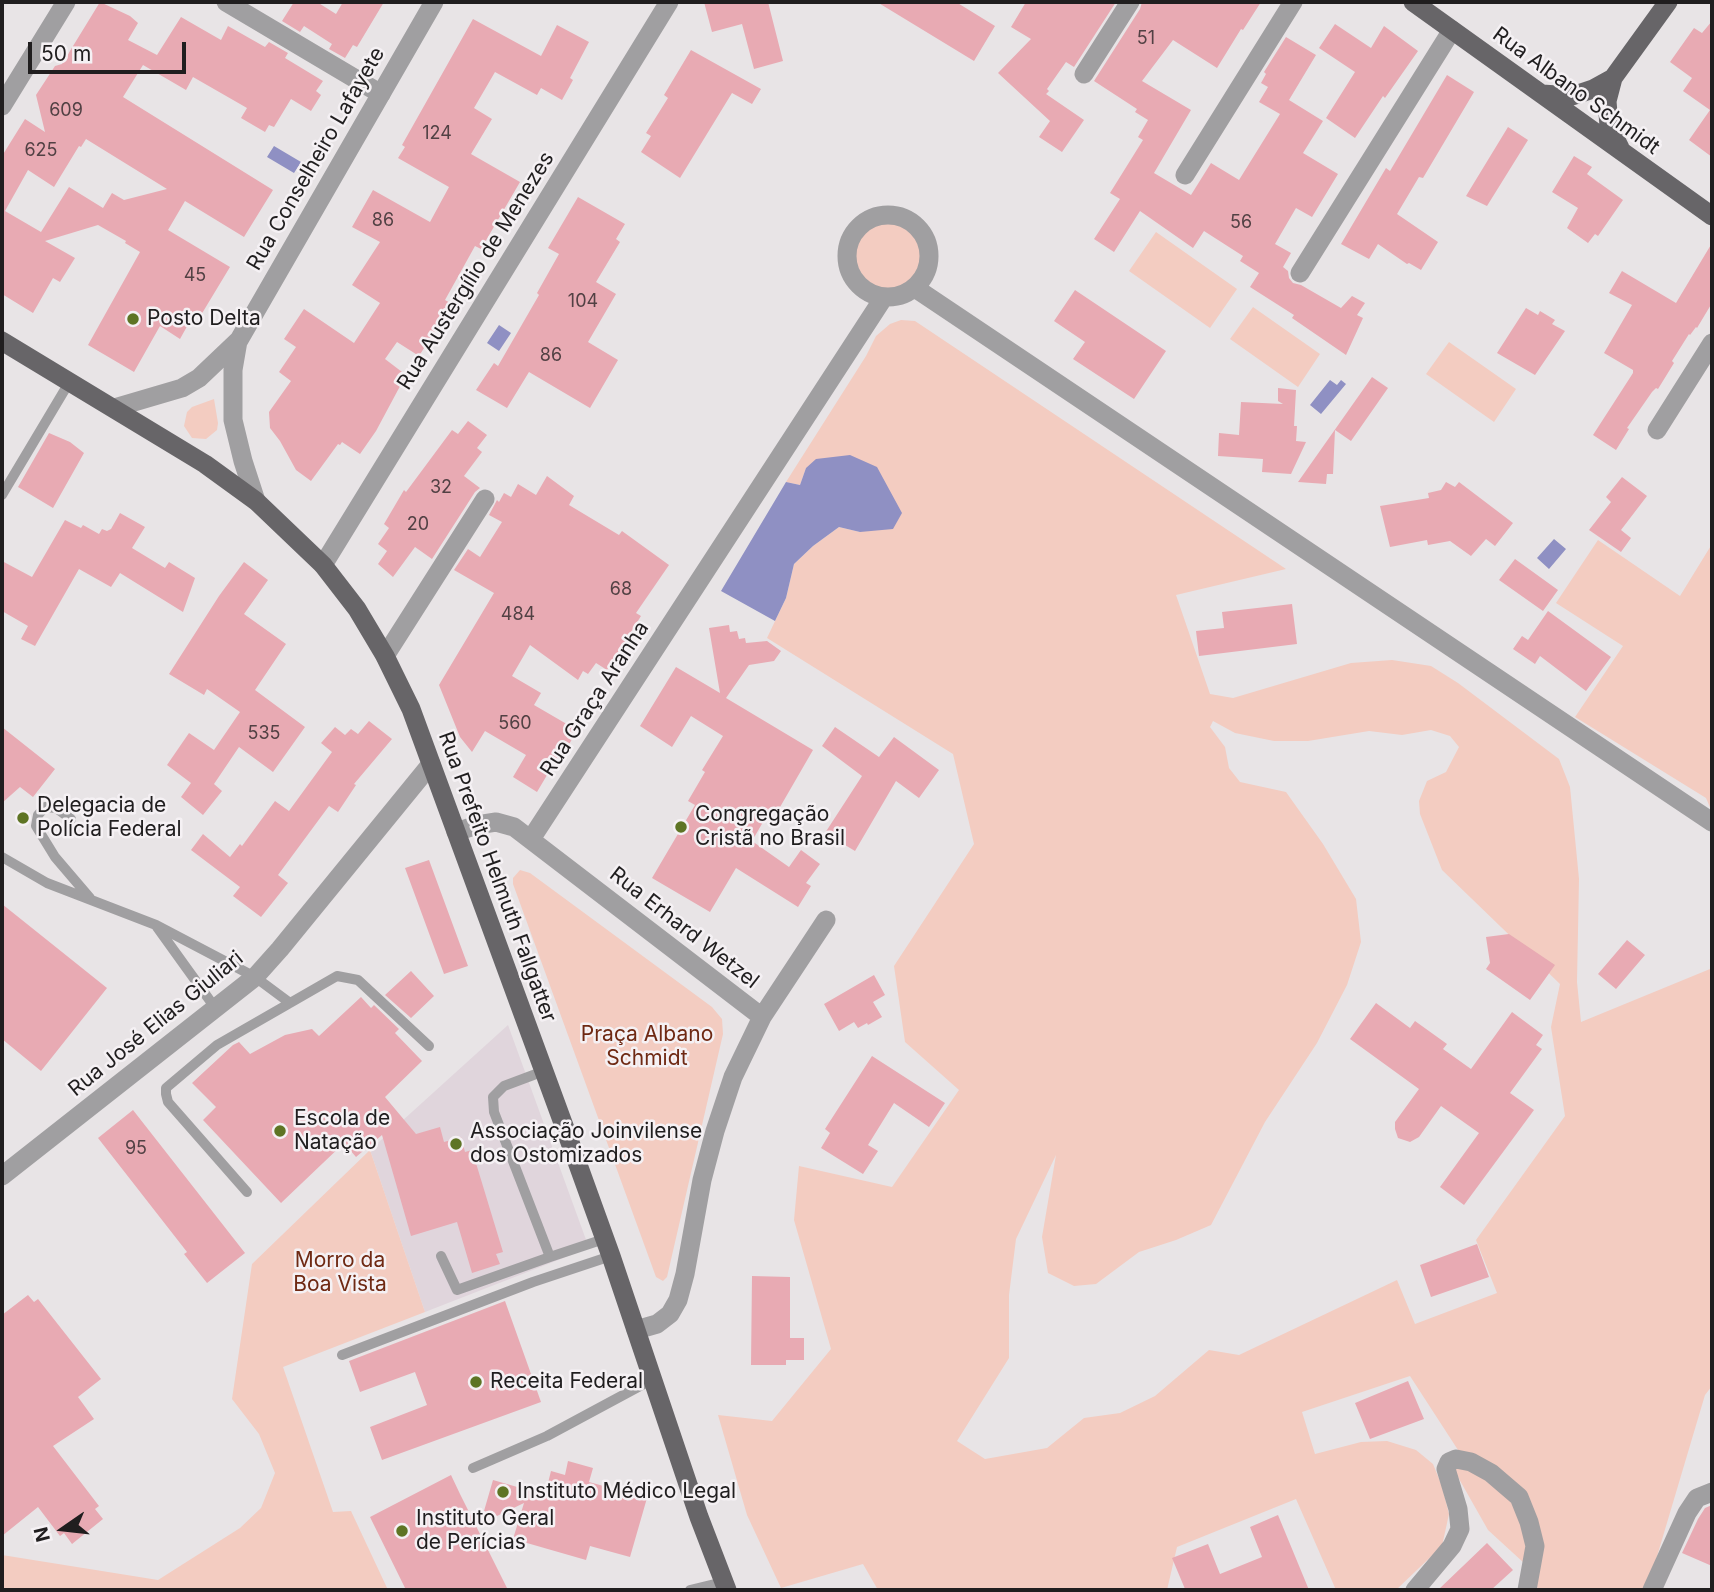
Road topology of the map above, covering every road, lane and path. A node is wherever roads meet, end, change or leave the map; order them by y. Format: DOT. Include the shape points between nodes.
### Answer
graph roads {
  1 [pos="66,2"];
  2 [pos="226,2"];
  3 [pos="434,2"];
  4 [pos="669,2"];
  5 [pos="1129,2"];
  6 [pos="1293,2"];
  7 [pos="1413,2"];
  8 [pos="1668,2"];
  9 [pos="1452,30"];
  10 [pos="1084,74"];
  11 [pos="1614,78"];
  12 [pos="1541,93"];
  13 [pos="381,94"];
  14 [pos="2,106"];
  15 [pos="1622,152"];
  16 [pos="1185,176"];
  17 [pos="1712,216"];
  18 [pos="1300,273"];
  19 [pos="915,288"];
  20 [pos="884,298"];
  21 [pos="239,340"];
  22 [pos="2,341"];
  23 [pos="1712,344"];
  24 [pos="69,381"];
  25 [pos="114,408"];
  26 [pos="1657,429"];
  27 [pos="2,495"];
  28 [pos="485,499"];
  29 [pos="256,501"];
  30 [pos="323,565"];
  31 [pos="385,656"];
  32 [pos="432,764"];
  33 [pos="71,819"];
  34 [pos="1712,822"];
  35 [pos="456,832"];
  36 [pos="531,839"];
  37 [pos="2,857"];
  38 [pos="92,900"];
  39 [pos="826,920"];
  40 [pos="156,925"];
  41 [pos="255,977"];
  42 [pos="290,1003"];
  43 [pos="216,1009"];
  44 [pos="762,1017"];
  45 [pos="429,1046"];
  46 [pos="544,1070"];
  47 [pos="2,1176"];
  48 [pos="247,1192"];
  49 [pos="608,1248"];
  50 [pos="440,1256"];
  51 [pos="550,1257"];
  52 [pos="635,1330"];
  53 [pos="342,1355"];
  54 [pos="653,1379"];
  55 [pos="473,1468"];
  56 [pos="1712,1492"];
  57 [pos="725,1586"];
  58 [pos="690,1590"];
  59 [pos="1415,1590"];
  60 [pos="1527,1590"];
  61 [pos="1652,1590"];
  1 -- 14 [label="street"];
  2 -- 13 [label="street"];
  3 -- 13 [label="street, Rua Conselheiro Lafayete"];
  4 -- 30 [label="street, Rua Austergílio de Menezes"];
  5 -- 10 [label="street"];
  6 -- 16 [label="street"];
  7 -- 9 [label="main road, Rua Albano Schmidt"];
  8 -- 11 [label="main road"];
  9 -- 12 [label="main road, Rua Albano Schmidt"];
  9 -- 18 [label="street"];
  11 -- 12 [label="main road" via="1572,96"];
  11 -- 15 [label="main road" via="1607,101 1609,126"];
  12 -- 15 [label="main road, Rua Albano Schmidt"];
  13 -- 21 [label="street, Rua Conselheiro Lafayete"];
  15 -- 17 [label="main road, Rua Albano Schmidt"];
  19 -- 20 [label="street"];
  19 -- 20 [label="street" via="929,264 924,237 904,218 876,217 854,233 847,260 859,286"];
  19 -- 34 [label="street"];
  20 -- 36 [label="street, Rua Graça Aranha"];
  21 -- 25 [label="street, Rua Conselheiro Lafayete" via="182,388"];
  21 -- 29 [label="street, Rua Conselheiro Lafayete" via="233,370 233,420"];
  22 -- 24 [label="main road, Rua Prefeito Helmuth Fallgatter"];
  23 -- 26 [label="street"];
  24 -- 25 [label="main road, Rua Prefeito Helmuth Fallgatter"];
  24 -- 27 [label="lane"];
  25 -- 29 [label="main road, Rua Prefeito Helmuth Fallgatter"];
  28 -- 31 [label="street"];
  29 -- 30 [label="main road, Rua Prefeito Helmuth Fallgatter"];
  30 -- 31 [label="main road, Rua Prefeito Helmuth Fallgatter"];
  31 -- 32 [label="main road, Rua Prefeito Helmuth Fallgatter"];
  32 -- 35 [label="main road, Rua Prefeito Helmuth Fallgatter"];
  32 -- 41 [label="street, Rua José Elias Giuliari"];
  33 -- 38 [label="lane" via="55,807 45,807 36,825 55,857"];
  35 -- 36 [label="street, Rua Erhard Wetzel" via="496,822"];
  35 -- 46 [label="main road, Rua Prefeito Helmuth Fallgatter"];
  36 -- 44 [label="street, Rua Erhard Wetzel"];
  37 -- 38 [label="lane" via="47,883"];
  38 -- 40 [label="lane"];
  39 -- 44 [label="street"];
  40 -- 41 [label="lane"];
  40 -- 43 [label="lane"];
  41 -- 42 [label="lane"];
  41 -- 43 [label="street, Rua José Elias Giuliari"];
  42 -- 45 [label="lane" via="337,976 358,980"];
  42 -- 48 [label="lane" via="218,1045 166,1088 168,1102"];
  43 -- 47 [label="street, Rua José Elias Giuliari"];
  44 -- 52 [label="street, Rua Erhard Wetzel" via="733,1077 715,1131 678,1300 657,1324"];
  46 -- 49 [label="main road, Rua Prefeito Helmuth Fallgatter"];
  46 -- 51 [label="lane" via="504,1086 493,1097 494,1112"];
  49 -- 51 [label="lane"];
  49 -- 52 [label="main road, Rua Prefeito Helmuth Fallgatter"];
  49 -- 53 [label="lane" via="533,1282"];
  50 -- 51 [label="lane" via="457,1290"];
  52 -- 54 [label="main road, Rua Prefeito Helmuth Fallgatter"];
  54 -- 55 [label="lane" via="547,1436"];
  54 -- 57 [label="main road, Rua Prefeito Helmuth Fallgatter"];
  56 -- 61 [label="street" via="1696,1498"];
  57 -- 58 [label="lane"];
  59 -- 60 [label="street" via="1452,1546 1460,1529 1446,1469 1456,1459 1491,1473 1520,1497 1535,1546"];
}
